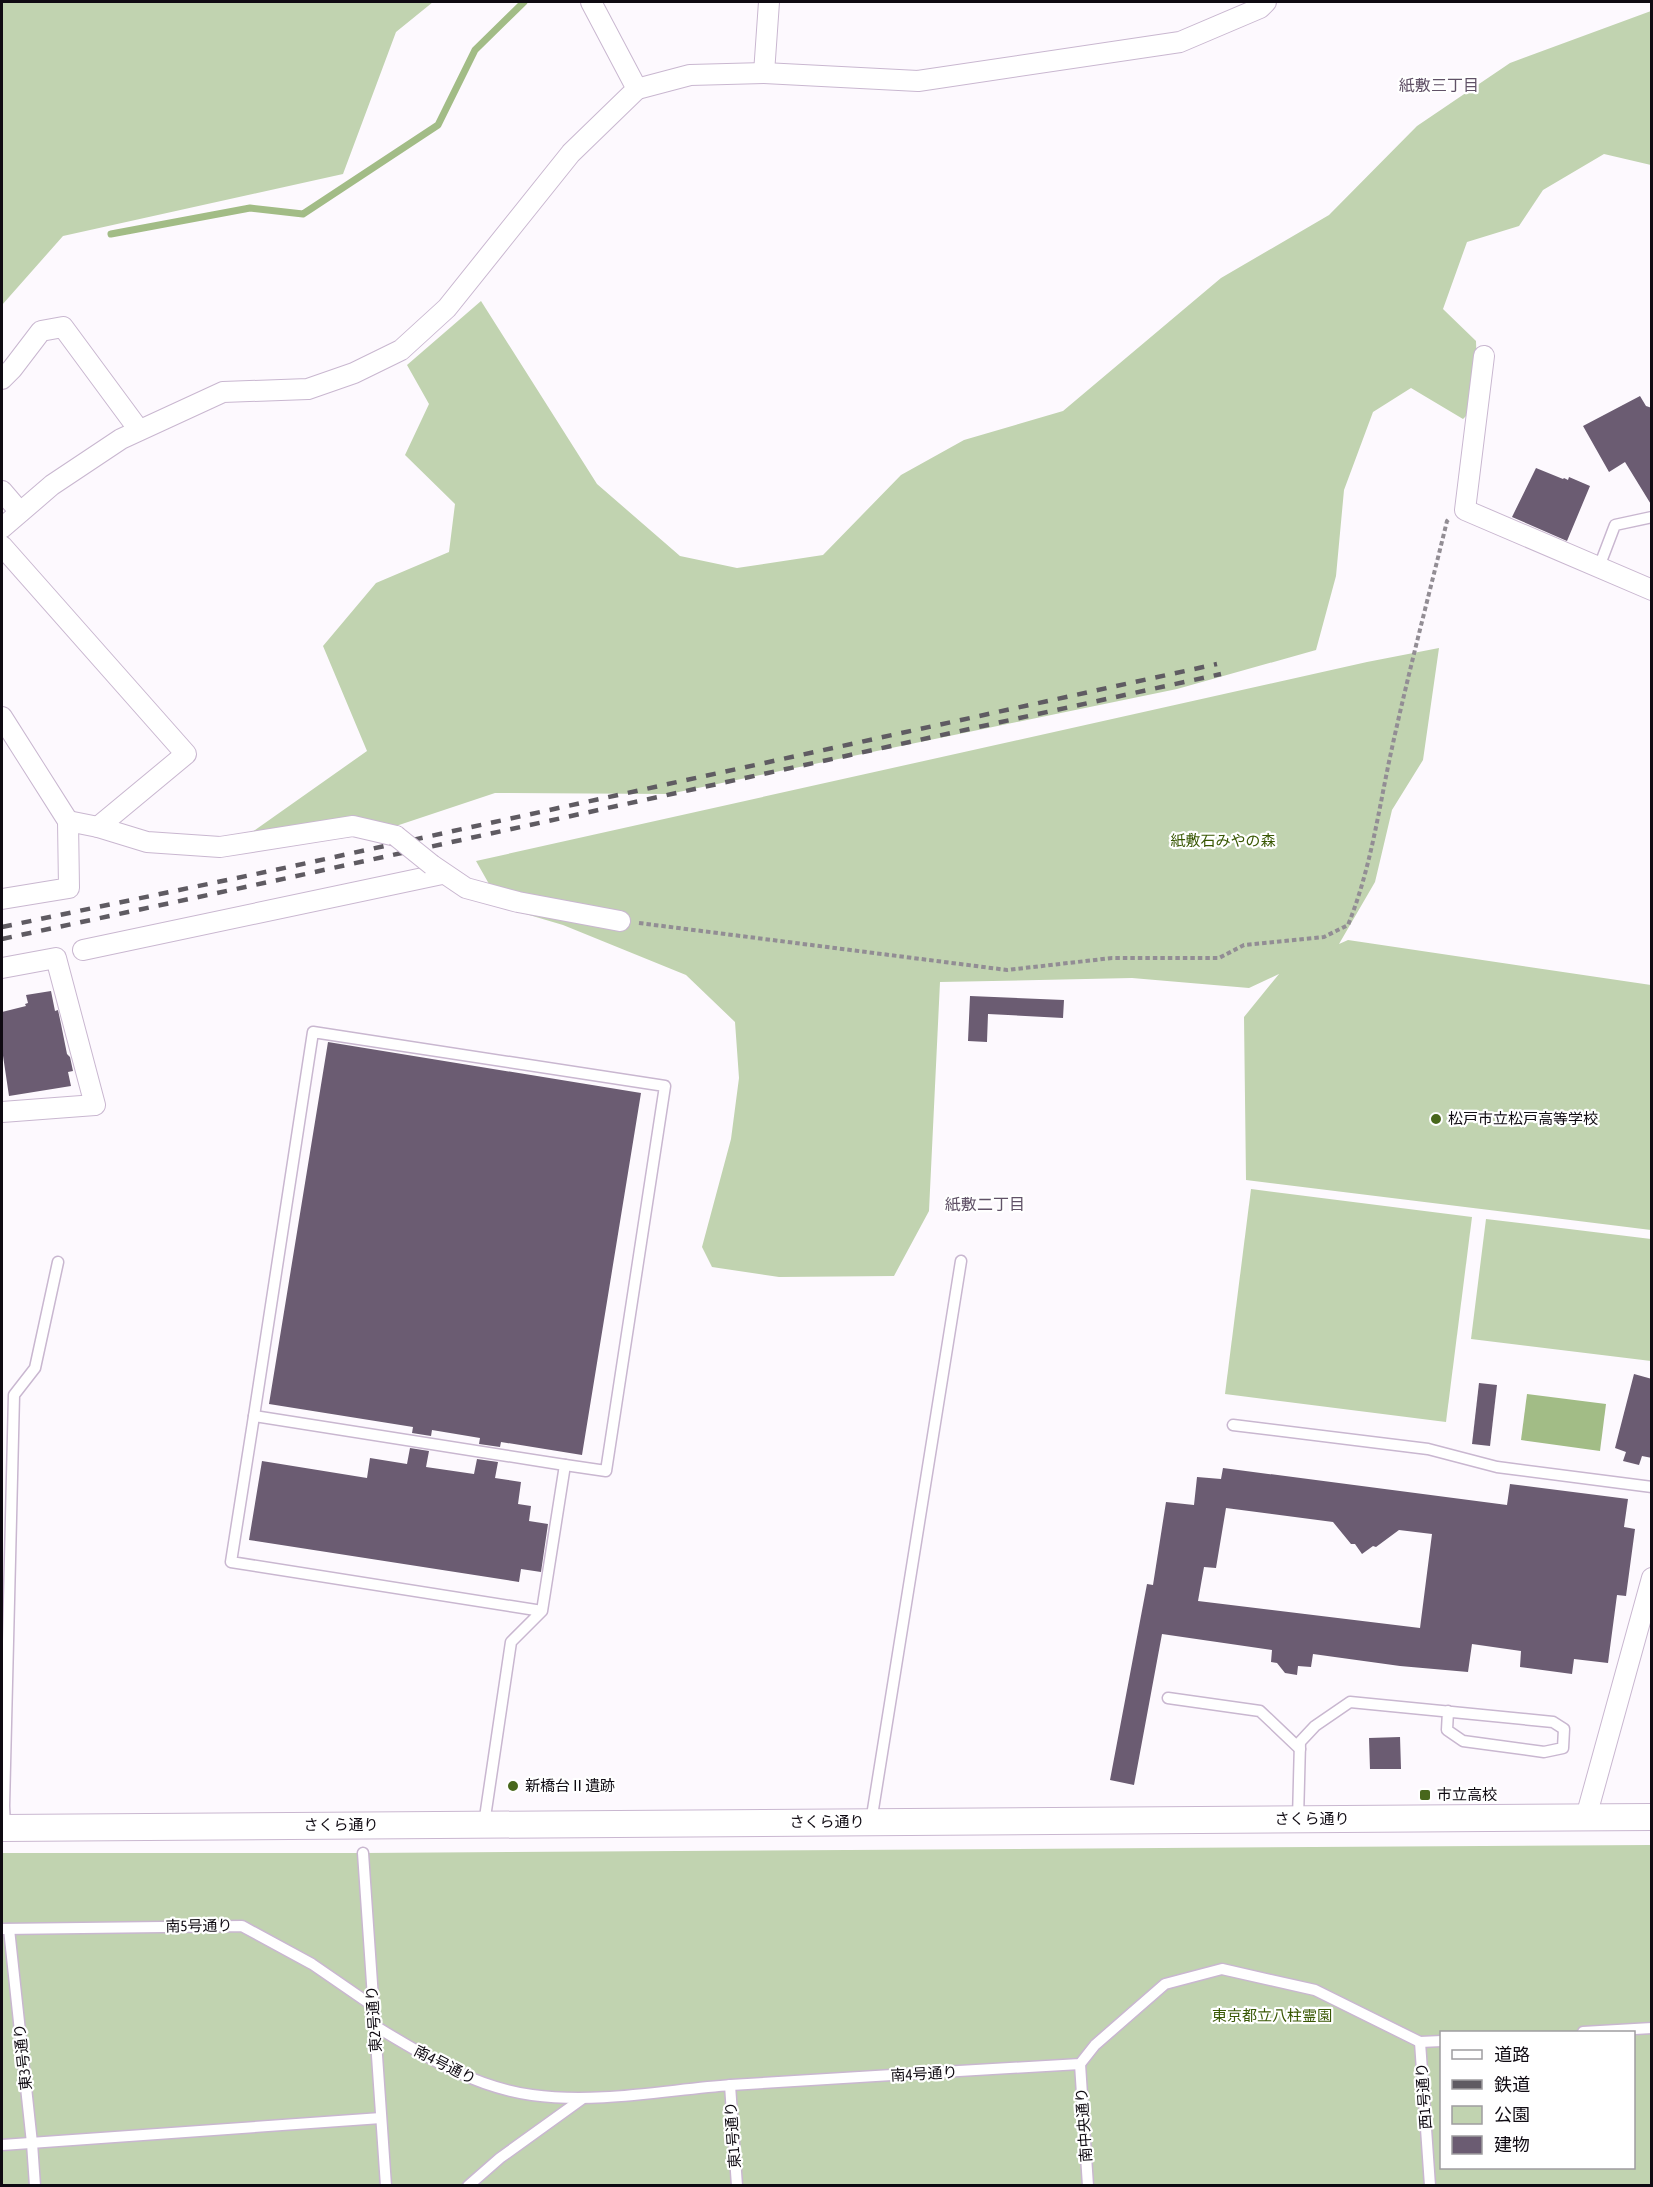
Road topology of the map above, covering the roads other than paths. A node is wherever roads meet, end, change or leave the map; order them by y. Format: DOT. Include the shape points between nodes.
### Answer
graph roads {
  1 [pos="591,2"];
  2 [pos="769,2"];
  3 [pos="1266,2"];
  4 [pos="764,73"];
  5 [pos="637,89"];
  6 [pos="1484,356"];
  7 [pos="2,379"];
  8 [pos="139,430"];
  9 [pos="2,491"];
  10 [pos="20,512"];
  11 [pos="1652,517"];
  12 [pos="2,528"];
  13 [pos="2,546"];
  14 [pos="1599,567"];
  15 [pos="1652,590"];
  16 [pos="2,717"];
  17 [pos="68,821"];
  18 [pos="98,827"];
  19 [pos="437,870"];
  20 [pos="2,899"];
  21 [pos="620,921"];
  22 [pos="83,950"];
  23 [pos="2,968"];
  24 [pos="2,1112"];
  25 [pos="961,1261"];
  26 [pos="58,1262"];
  27 [pos="254,1416"];
  28 [pos="1233,1425"];
  29 [pos="565,1465"];
  30 [pos="1652,1487"];
  31 [pos="1652,1578"];
  32 [pos="542,1611"];
  33 [pos="1168,1698"];
  34 [pos="1448,1711"];
  35 [pos="1300,1749"];
  36 [pos="1652,1816"];
  37 [pos="1586,1817"];
  38 [pos="1298,1819"];
  39 [pos="871,1822"];
  40 [pos="484,1824"];
  41 [pos="3,1828"];
  42 [pos="363,1853"];
  43 [pos="5,1929"];
  44 [pos="374,2006"];
  45 [pos="375,2026"];
  46 [pos="1652,2028"];
  47 [pos="1600,2031"];
  48 [pos="1440,2041"];
  49 [pos="1420,2042"];
  50 [pos="1080,2064"];
  51 [pos="730,2085"];
  52 [pos="582,2099"];
  53 [pos="381,2118"];
  54 [pos="32,2143"];
  55 [pos="2,2145"];
  56 [pos="35,2186"];
  57 [pos="386,2186"];
  58 [pos="468,2186"];
  59 [pos="737,2186"];
  60 [pos="1088,2186"];
  61 [pos="1430,2186"];
  1 -- 5 [label="street"];
  2 -- 4 [label="street"];
  3 -- 4 [label="street" via="1180,42 918,81"];
  4 -- 5 [label="street" via="690,75"];
  5 -- 8 [label="street" via="571,153 447,308 401,350 354,374 308,389 223,392"];
  6 -- 14 [label="street" via="1465,510"];
  7 -- 8 [label="street" via="41,331 63,327"];
  8 -- 10 [label="street" via="52,485"];
  9 -- 10 [label="street"];
  10 -- 12 [label="street"];
  11 -- 14 [label="lane" via="1615,525"];
  13 -- 18 [label="street" via="186,754"];
  14 -- 15 [label="street"];
  16 -- 17 [label="street"];
  17 -- 18 [label="street"];
  17 -- 20 [label="street" via="69,888"];
  18 -- 19 [label="street, bridge" via="147,842 220,847 353,826 396,836"];
  19 -- 21 [label="street" via="466,888"];
  19 -- 22 [label="street"];
  23 -- 24 [label="street" via="56,958 94,1105"];
  25 -- 39 [label="lane"];
  26 -- 41 [label="lane" via="35,1368 14,1395"];
  27 -- 29 [label="lane"];
  27 -- 29 [label="lane" via="313,1032 664,1086 606,1471"];
  27 -- 32 [label="lane" via="231,1562"];
  28 -- 30 [label="lane" via="1428,1449 1497,1467"];
  29 -- 32 [label="lane"];
  31 -- 37 [label="street"];
  32 -- 40 [label="lane" via="511,1642"];
  33 -- 35 [label="lane" via="1260,1712"];
  34 -- 34 [label="lane" via="1553,1722 1564,1729 1563,1748 1544,1752 1463,1742 1447,1730"];
  34 -- 35 [label="lane" via="1350,1702 1315,1726 1300,1742"];
  35 -- 38 [label="lane"];
  36 -- 37 [label="street, さくら通り"];
  37 -- 38 [label="street, さくら通り"];
  38 -- 39 [label="street, さくら通り"];
  39 -- 40 [label="street, さくら通り"];
  40 -- 41 [label="street, さくら通り"];
  42 -- 44 [label="lane, 東2号通り"];
  43 -- 44 [label="lane, 南5号通り" via="242,1926 312,1964"];
  43 -- 54 [label="lane, 東3号通り"];
  44 -- 45 [label="lane, 東2号通り"];
  45 -- 52 [label="lane, 南4号通り" via="442,2066 484,2084 531,2095"];
  45 -- 53 [label="lane, 東2号通り"];
  46 -- 47 [label="lane"];
  48 -- 49 [label="lane"];
  49 -- 50 [label="lane" via="1315,1990 1222,1970 1165,1984 1095,2045"];
  49 -- 61 [label="lane, 西1号通り"];
  50 -- 51 [label="lane, 南4号通り"];
  50 -- 60 [label="lane, 南中央通り"];
  51 -- 52 [label="lane, 南4号通り"];
  51 -- 59 [label="lane, 東1号通り"];
  52 -- 58 [label="lane"];
  53 -- 54 [label="lane"];
  53 -- 57 [label="lane, 東2号通り"];
  54 -- 55 [label="lane"];
  54 -- 56 [label="lane, 東3号通り"];
}
